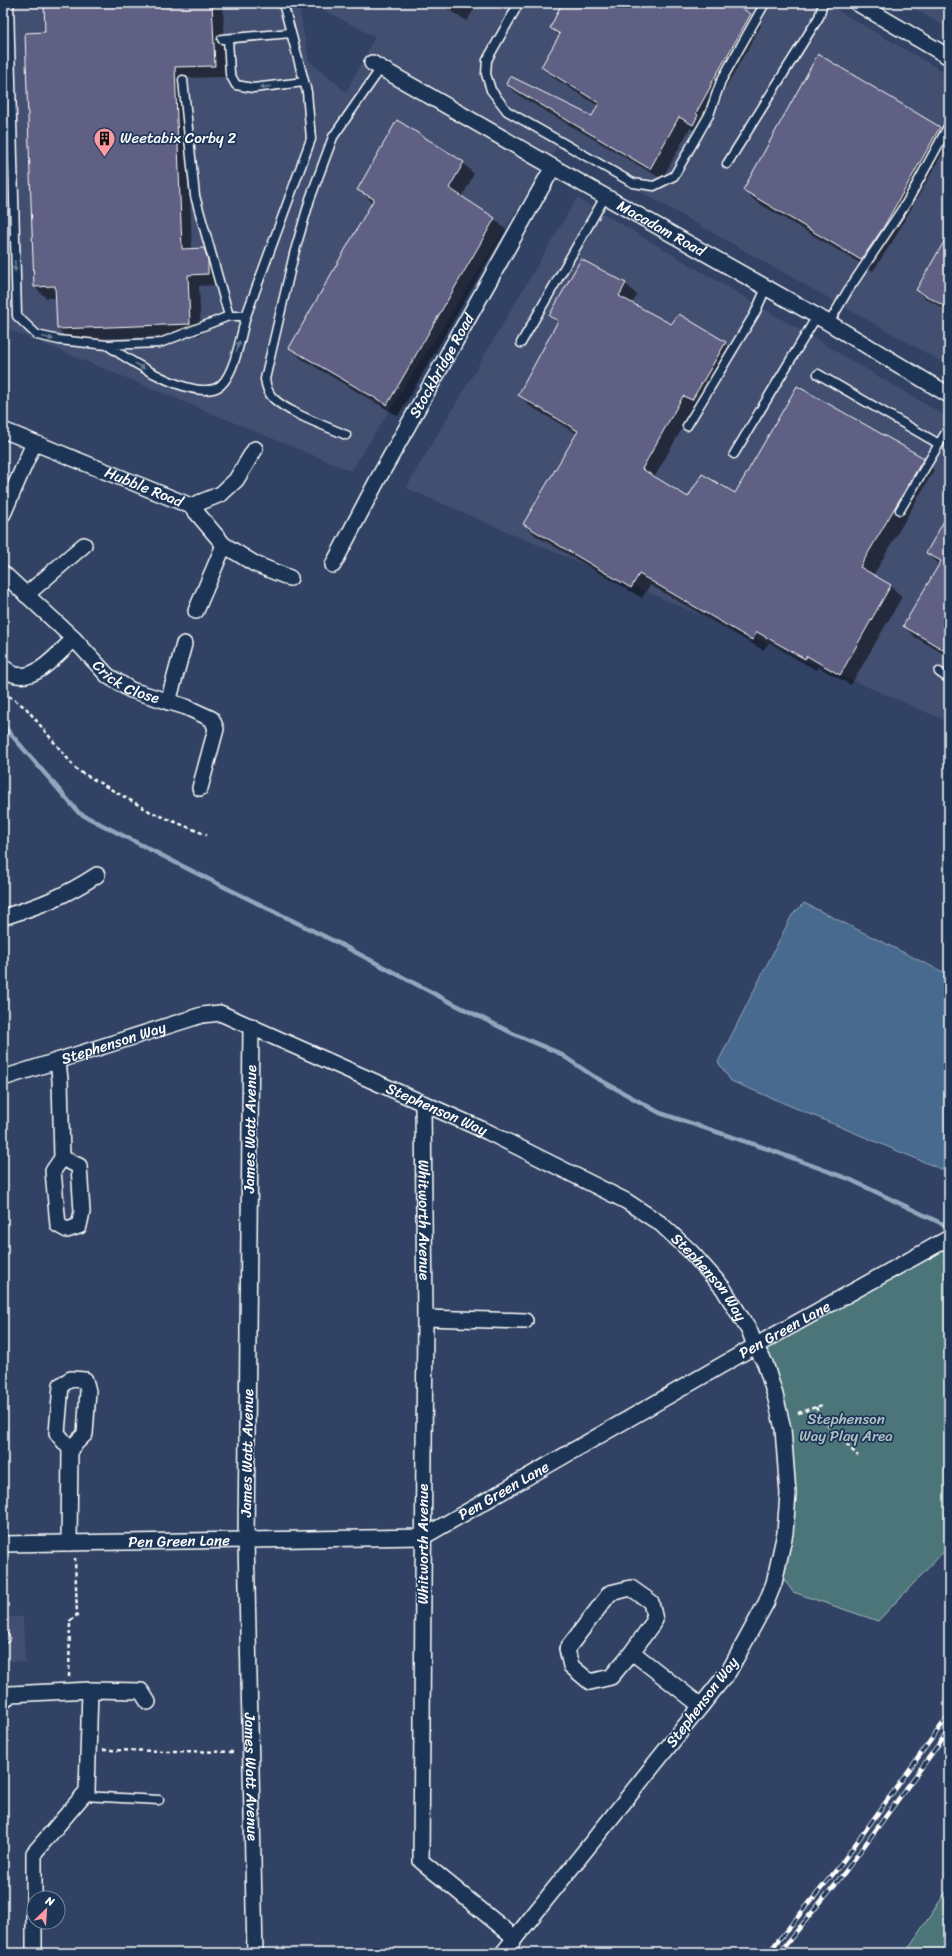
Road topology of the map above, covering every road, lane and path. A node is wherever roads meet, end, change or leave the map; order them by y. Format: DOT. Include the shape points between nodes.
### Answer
graph roads {
  1 [pos="9,3"];
  2 [pos="283,3"];
  3 [pos="519,3"];
  4 [pos="764,3"];
  5 [pos="823,3"];
  6 [pos="857,3"];
  7 [pos="291,33"];
  8 [pos="949,57"];
  9 [pos="377,65"];
  10 [pos="183,80"];
  11 [pos="304,82"];
  12 [pos="949,125"];
  13 [pos="727,164"];
  14 [pos="553,168"];
  15 [pos="605,197"];
  16 [pos="766,288"];
  17 [pos="229,316"];
  18 [pos="246,316"];
  19 [pos="823,320"];
  20 [pos="521,343"];
  21 [pos="107,345"];
  22 [pos="818,374"];
  23 [pos="949,395"];
  24 [pos="687,426"];
  25 [pos="949,427"];
  26 [pos="3,430"];
  27 [pos="346,436"];
  28 [pos="34,443"];
  29 [pos="939,444"];
  30 [pos="255,449"];
  31 [pos="734,454"];
  32 [pos="191,506"];
  33 [pos="900,510"];
  34 [pos="3,514"];
  35 [pos="84,545"];
  36 [pos="224,545"];
  37 [pos="333,565"];
  38 [pos="3,573"];
  39 [pos="290,578"];
  40 [pos="26,595"];
  41 [pos="196,611"];
  42 [pos="74,639"];
  43 [pos="184,644"];
  44 [pos="3,667"];
  45 [pos="939,672"];
  46 [pos="949,679"];
  47 [pos="3,692"];
  48 [pos="168,702"];
  49 [pos="200,788"];
  50 [pos="207,834"];
  51 [pos="97,875"];
  52 [pos="3,917"];
  53 [pos="252,1026"];
  54 [pos="58,1061"];
  55 [pos="3,1078"];
  56 [pos="423,1104"];
  57 [pos="62,1158"];
  58 [pos="949,1238"];
  59 [pos="425,1318"];
  60 [pos="525,1321"];
  61 [pos="755,1346"];
  62 [pos="822,1404"];
  63 [pos="816,1407"];
  64 [pos="798,1413"];
  65 [pos="70,1449"];
  66 [pos="858,1456"];
  67 [pos="423,1536"];
  68 [pos="246,1540"];
  69 [pos="3,1544"];
  70 [pos="72,1548"];
  71 [pos="632,1652"];
  72 [pos="69,1682"];
  73 [pos="90,1690"];
  74 [pos="3,1702"];
  75 [pos="148,1702"];
  76 [pos="701,1706"];
  77 [pos="88,1750"];
  78 [pos="237,1752"];
  79 [pos="83,1796"];
  80 [pos="159,1800"];
  81 [pos="515,1938"];
  82 [pos="34,1953"];
  83 [pos="255,1953"];
  84 [pos="503,1953"];
  1 -- 21 [label="lane, one-way" via="17,316 37,335"];
  2 -- 7 [label="lane"];
  3 -- 4 [label="lane" via="487,60 486,74 491,90 507,111 633,183 654,186 674,176 709,115 721,81"];
  5 -- 13 [label="lane" via="819,17"];
  6 -- 8 [label="street"];
  7 -- 11 [label="lane"];
  11 -- 7 [label="lane, one-way" via="253,88 236,85 230,74 225,39"];
  9 -- 14 [label="street, Macadam Road"];
  9 -- 27 [label="lane" via="333,137 310,199 264,379 273,398 285,407"];
  10 -- 17 [label="lane" via="195,196"];
  11 -- 18 [label="lane" via="311,139"];
  12 -- 19 [label="lane" via="907,202 847,292"];
  14 -- 15 [label="street, Macadam Road"];
  14 -- 37 [label="street, Stockbridge Road" via="378,479"];
  15 -- 16 [label="street, Macadam Road"];
  15 -- 20 [label="lane"];
  16 -- 19 [label="street, Macadam Road"];
  16 -- 24 [label="lane" via="755,313"];
  17 -- 18 [label="lane"];
  17 -- 21 [label="lane" via="160,343"];
  21 -- 18 [label="lane, one-way" via="162,378 208,390 220,386 227,377"];
  19 -- 23 [label="street, Macadam Road"];
  19 -- 31 [label="lane"];
  22 -- 29 [label="lane"];
  25 -- 29 [label="lane"];
  26 -- 28 [label="street, Hubble Road"];
  28 -- 32 [label="street, Hubble Road"];
  28 -- 34 [label="street"];
  29 -- 33 [label="lane"];
  30 -- 32 [label="street" via="236,480 221,494"];
  32 -- 36 [label="street, Hubble Road"];
  35 -- 40 [label="street"];
  36 -- 39 [label="street, Hubble Road" via="255,564"];
  36 -- 41 [label="street"];
  38 -- 40 [label="street, Crick Close"];
  40 -- 42 [label="street, Crick Close"];
  42 -- 44 [label="street" via="39,670 27,676 14,675"];
  42 -- 48 [label="street, Crick Close" via="108,676 131,690"];
  43 -- 48 [label="street"];
  45 -- 46 [label="lane"];
  47 -- 50 [label="path" via="26,708 77,770 151,812"];
  48 -- 49 [label="street, Crick Close" via="212,719 216,729"];
  51 -- 52 [label="street" via="68,893 31,909"];
  53 -- 54 [label="street, Stephenson Way" via="220,1012 202,1015"];
  53 -- 56 [label="street, Stephenson Way"];
  53 -- 68 [label="street, James Watt Avenue"];
  54 -- 55 [label="street, Stephenson Way"];
  54 -- 57 [label="street"];
  56 -- 59 [label="street, Whitworth Avenue"];
  56 -- 61 [label="street, Stephenson Way" via="488,1132 626,1201 661,1224 691,1252 723,1288 750,1332"];
  58 -- 61 [label="street, Pen Green Lane"];
  59 -- 60 [label="street"];
  59 -- 67 [label="street, Whitworth Avenue"];
  61 -- 67 [label="street, Pen Green Lane"];
  61 -- 76 [label="street, Stephenson Way" via="765,1363 783,1429 788,1494 785,1533 774,1582 766,1604 729,1671"];
  62 -- 63 [label="path"];
  63 -- 64 [label="path"];
  63 -- 66 [label="path" via="820,1417"];
  65 -- 70 [label="street"];
  67 -- 68 [label="street, Pen Green Lane"];
  67 -- 81 [label="street, Whitworth Avenue" via="421,1861"];
  68 -- 70 [label="street, Pen Green Lane"];
  68 -- 83 [label="street, James Watt Avenue"];
  69 -- 70 [label="street, Pen Green Lane"];
  70 -- 72 [label="path" via="76,1615 70,1621"];
  71 -- 71 [label="street" via="611,1678 590,1682 571,1666 567,1649 610,1593 631,1588 651,1602 655,1620"];
  71 -- 76 [label="street"];
  73 -- 74 [label="street" via="10,1694"];
  73 -- 75 [label="street" via="141,1691"];
  73 -- 77 [label="street"];
  76 -- 81 [label="street, Stephenson Way"];
  77 -- 78 [label="path"];
  77 -- 79 [label="street" via="87,1791"];
  79 -- 80 [label="lane"];
  79 -- 82 [label="street" via="34,1854"];
  81 -- 84 [label="street, Stephenson Way"];
}
